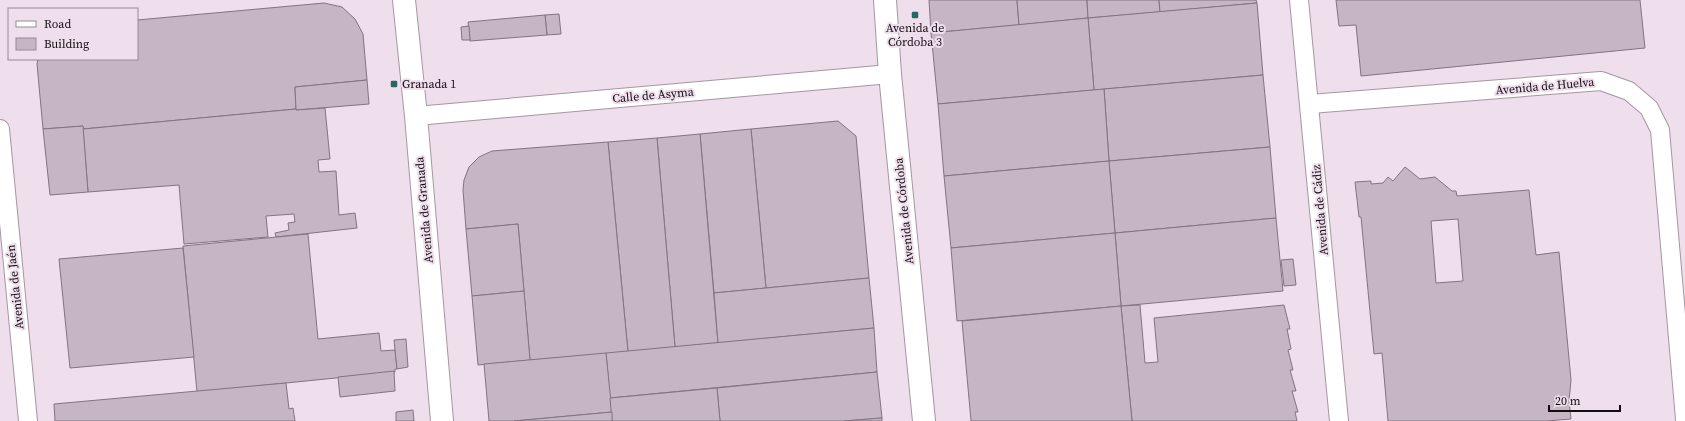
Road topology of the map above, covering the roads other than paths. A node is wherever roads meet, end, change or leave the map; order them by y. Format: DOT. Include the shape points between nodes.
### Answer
graph roads {
  1 [pos="404,0"];
  2 [pos="885,0"];
  3 [pos="1299,0"];
  4 [pos="890,74"];
  5 [pos="1310,104"];
  6 [pos="416,116"];
  7 [pos="0,129"];
  8 [pos="1685,420"];
  9 [pos="28,421"];
  10 [pos="442,421"];
  11 [pos="924,421"];
  12 [pos="1339,421"];
  1 -- 6 [label="street, Avenida de Granada"];
  2 -- 4 [label="street, Avenida de Córdoba"];
  3 -- 5 [label="street, Avenida de Cádiz"];
  4 -- 6 [label="street, Calle de Asyma"];
  4 -- 11 [label="street, Avenida de Córdoba"];
  5 -- 8 [label="street, Avenida de Huelva" via="1601,81 1629,91 1649,108 1660,130"];
  5 -- 12 [label="street, Avenida de Cádiz"];
  6 -- 10 [label="street, Avenida de Granada"];
  7 -- 9 [label="street, Avenida de Jaén"];
}
